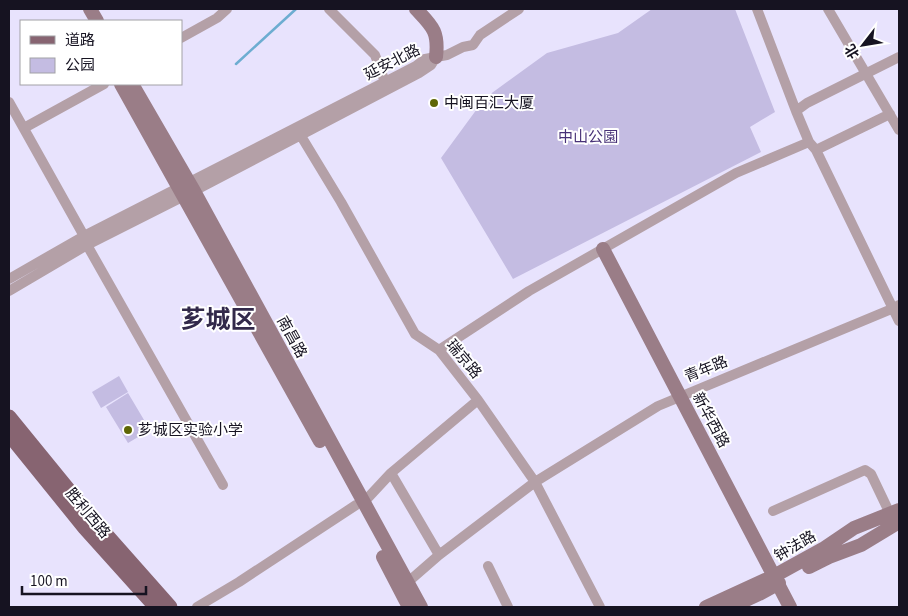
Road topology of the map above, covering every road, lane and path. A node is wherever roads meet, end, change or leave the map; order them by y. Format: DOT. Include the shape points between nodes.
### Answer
graph roads {
  1 [pos="79,9"];
  2 [pos="90,9"];
  3 [pos="210,9"];
  4 [pos="227,9"];
  5 [pos="329,9"];
  6 [pos="416,9"];
  7 [pos="520,9"];
  8 [pos="757,9"];
  9 [pos="828,9"];
  10 [pos="217,18"];
  11 [pos="85,20"];
  12 [pos="96,20"];
  13 [pos="182,37"];
  14 [pos="436,57"];
  15 [pos="899,57"];
  16 [pos="867,73"];
  17 [pos="385,82"];
  18 [pos="102,85"];
  19 [pos="122,85"];
  20 [pos="133,85"];
  21 [pos="9,102"];
  22 [pos="796,111"];
  23 [pos="890,114"];
  24 [pos="24,128"];
  25 [pos="899,130"];
  26 [pos="301,136"];
  27 [pos="813,146"];
  28 [pos="186,189"];
  29 [pos="86,240"];
  30 [pos="603,249"];
  31 [pos="9,279"];
  32 [pos="9,291"];
  33 [pos="896,306"];
  34 [pos="899,321"];
  35 [pos="439,350"];
  36 [pos="680,396"];
  37 [pos="478,400"];
  38 [pos="9,417"];
  39 [pos="9,434"];
  40 [pos="391,472"];
  41 [pos="535,482"];
  42 [pos="223,485"];
  43 [pos="360,503"];
  44 [pos="773,511"];
  45 [pos="896,518"];
  46 [pos="439,555"];
  47 [pos="488,566"];
  48 [pos="776,580"];
  49 [pos="408,582"];
  50 [pos="156,607"];
  51 [pos="170,607"];
  52 [pos="197,607"];
  53 [pos="411,607"];
  54 [pos="508,607"];
  55 [pos="600,607"];
  56 [pos="706,607"];
  57 [pos="731,607"];
  58 [pos="790,607"];
  1 -- 11 [label="main road"];
  2 -- 12 [label="main road"];
  3 -- 10 [label="street"];
  4 -- 10 [label="street"];
  5 -- 17 [label="street" via="375,55"];
  6 -- 14 [label="main road" via="432,26 436,36"];
  7 -- 14 [label="street" via="480,35 473,45"];
  8 -- 22 [label="street"];
  9 -- 16 [label="street"];
  10 -- 13 [label="street"];
  14 -- 17 [label="street, 延安北路" via="425,59"];
  14 -- 26 [label="street, 延安北路" via="419,73"];
  15 -- 16 [label="street"];
  16 -- 22 [label="street" via="807,102"];
  16 -- 23 [label="street"];
  17 -- 28 [label="street, 延安北路"];
  18 -- 24 [label="street"];
  19 -- 28 [label="main road, 南昌路"];
  20 -- 28 [label="main road, 南昌路"];
  21 -- 24 [label="street"];
  22 -- 27 [label="street"];
  23 -- 25 [label="street"];
  23 -- 27 [label="street"];
  24 -- 29 [label="street"];
  26 -- 28 [label="street, 延安北路"];
  26 -- 35 [label="street, 瑞京路" via="415,334"];
  27 -- 30 [label="street" via="736,173"];
  27 -- 33 [label="street"];
  28 -- 29 [label="street, 延安北路"];
  28 -- 43 [label="main road, 南昌路"];
  29 -- 31 [label="street, 延安北路"];
  29 -- 32 [label="street, 延安北路"];
  29 -- 42 [label="street"];
  30 -- 35 [label="street" via="529,291"];
  30 -- 36 [label="main road, 新华西路"];
  33 -- 34 [label="street"];
  33 -- 36 [label="street, 青年路"];
  35 -- 37 [label="street, 瑞京路"];
  36 -- 41 [label="street, 青年路" via="658,406"];
  36 -- 48 [label="main road, 新华西路"];
  37 -- 40 [label="street"];
  37 -- 41 [label="street, 瑞京路"];
  38 -- 51 [label="main road, 胜利西路" via="93,520"];
  39 -- 50 [label="main road, 胜利西路" via="85,528"];
  40 -- 43 [label="street"];
  40 -- 46 [label="street"];
  41 -- 46 [label="street, 青年路"];
  41 -- 55 [label="street, 瑞京路"];
  43 -- 49 [label="main road, 南昌路"];
  43 -- 52 [label="street"];
  43 -- 53 [label="main road, 南昌路"];
  44 -- 45 [label="street" via="865,470 871,474"];
  45 -- 48 [label="main road, 钟法路" via="861,545"];
  46 -- 49 [label="street, 青年路"];
  47 -- 54 [label="street"];
  48 -- 56 [label="main road, 钟法路"];
  48 -- 57 [label="main road, 钟法路" via="759,594"];
  48 -- 58 [label="main road, 新华西路"];
  49 -- 53 [label="main road, 南昌路"];
}
